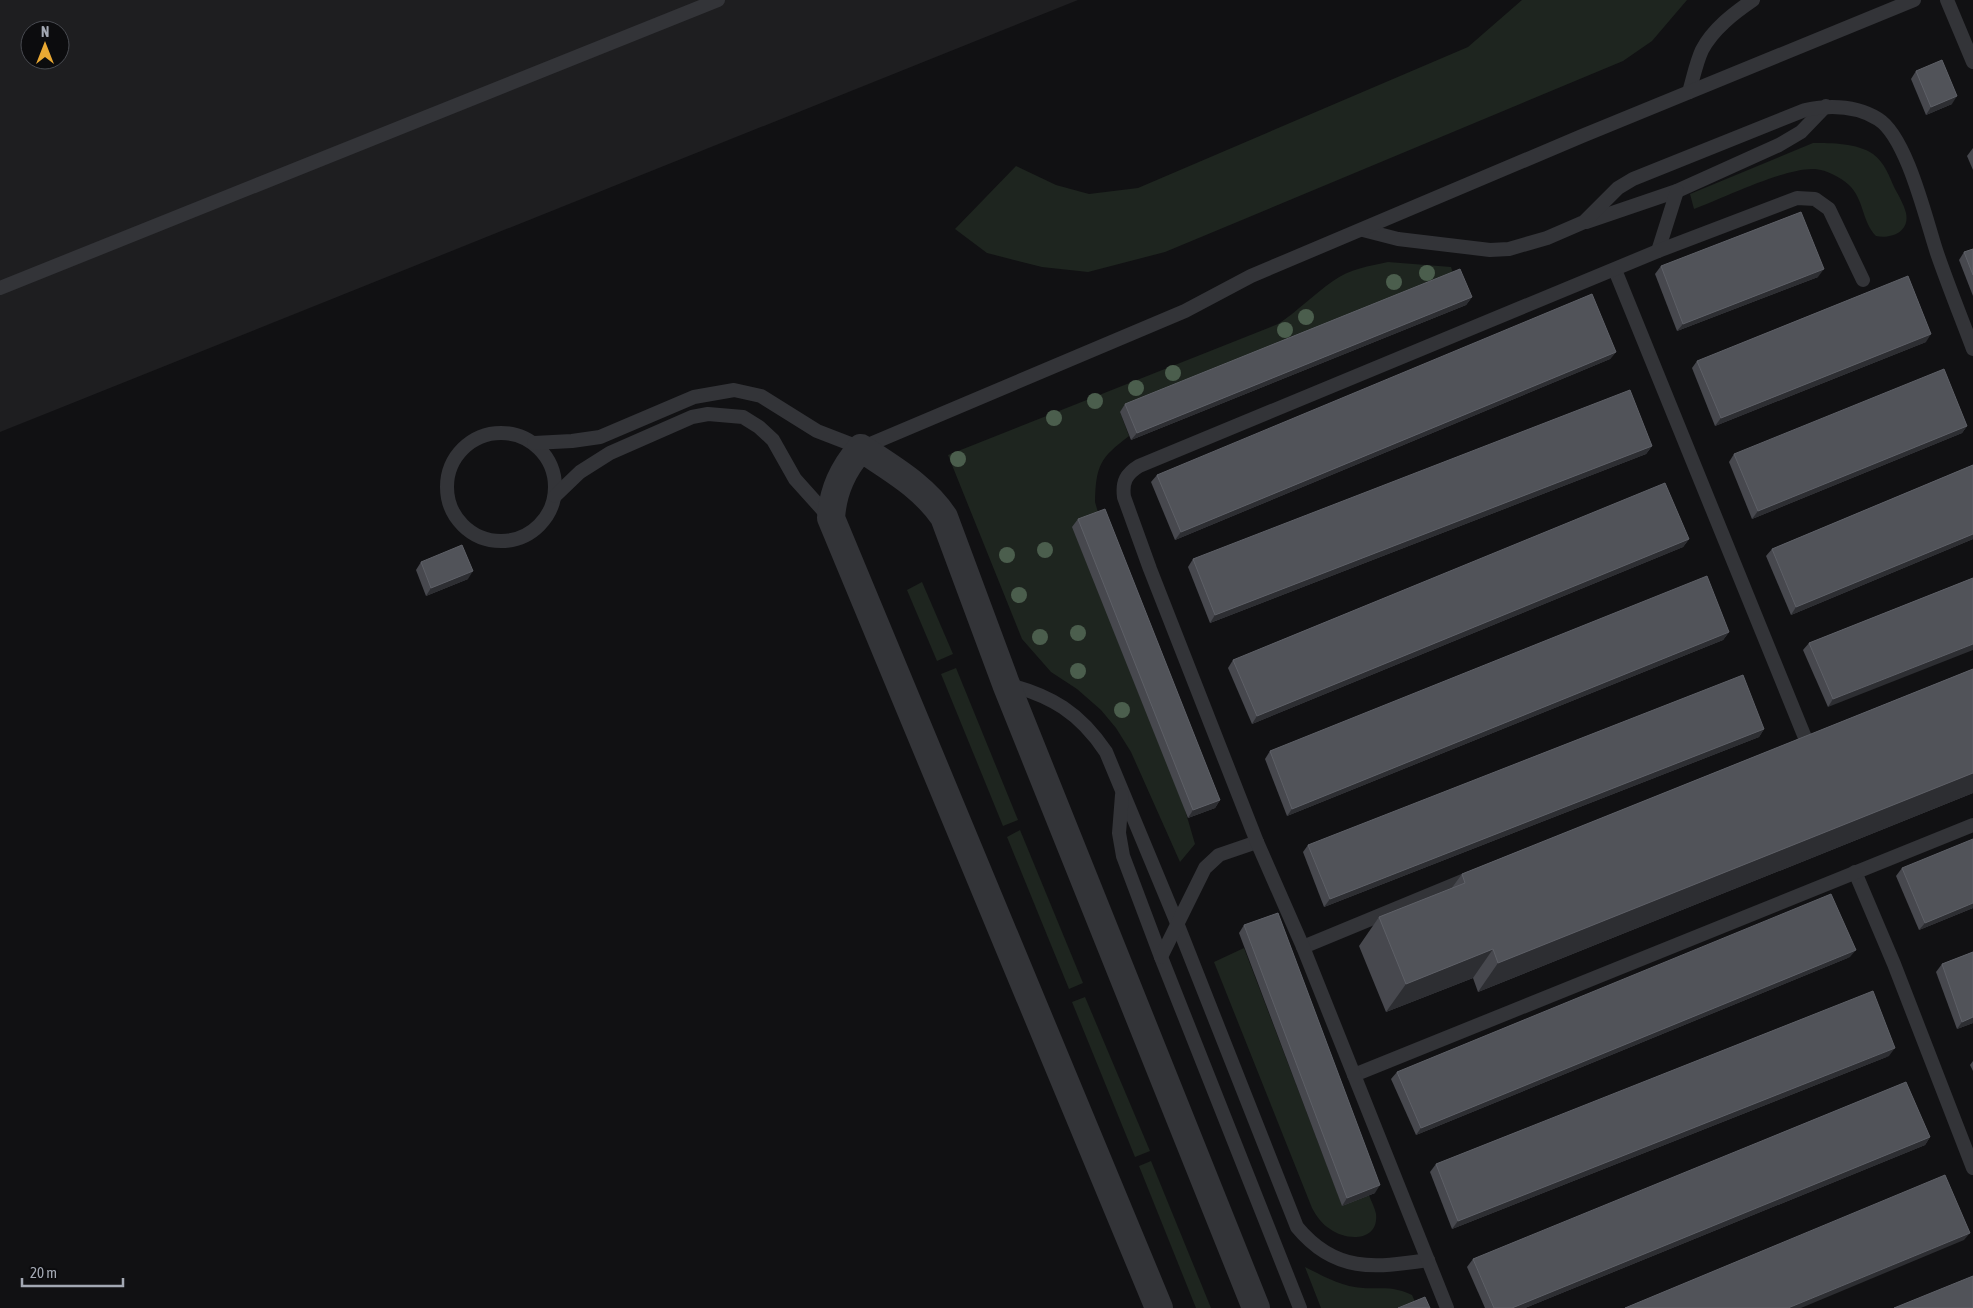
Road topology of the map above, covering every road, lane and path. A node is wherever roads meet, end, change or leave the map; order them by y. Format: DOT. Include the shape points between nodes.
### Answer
graph roads {
  1 [pos="718,0"];
  2 [pos="1753,0"];
  3 [pos="1914,0"];
  4 [pos="1947,0"];
  5 [pos="1973,62"];
  6 [pos="1689,92"];
  7 [pos="1826,106"];
  8 [pos="1677,191"];
  9 [pos="1584,222"];
  10 [pos="1363,230"];
  11 [pos="1658,251"];
  12 [pos="1614,270"];
  13 [pos="1863,280"];
  14 [pos="0,288"];
  15 [pos="1973,349"];
  16 [pos="534,443"];
  17 [pos="861,448"];
  18 [pos="555,496"];
  19 [pos="831,518"];
  20 [pos="1006,684"];
  21 [pos="1805,740"];
  22 [pos="1122,792"];
  23 [pos="1973,825"];
  24 [pos="1257,842"];
  25 [pos="1855,872"];
  26 [pos="1479,874"];
  27 [pos="1177,923"];
  28 [pos="1302,947"];
  29 [pos="1160,957"];
  30 [pos="1354,1075"];
  31 [pos="1973,1168"];
  32 [pos="1428,1260"];
  33 [pos="1159,1308"];
  34 [pos="1256,1308"];
  35 [pos="1300,1308"];
  36 [pos="1447,1308"];
  1 -- 14 [label="lane"];
  2 -- 6 [label="lane" via="1734,13 1702,50"];
  3 -- 6 [label="lane"];
  4 -- 5 [label="lane"];
  6 -- 10 [label="lane"];
  7 -- 8 [label="lane" via="1802,132 1780,145"];
  7 -- 9 [label="lane" via="1804,110 1633,179 1618,188"];
  7 -- 15 [label="lane" via="1847,107 1878,119 1888,128 1909,166"];
  8 -- 9 [label="lane"];
  8 -- 11 [label="lane"];
  9 -- 10 [label="lane" via="1547,238 1509,249 1490,250 1398,239"];
  10 -- 17 [label="lane" via="1251,276 1119,340"];
  11 -- 12 [label="lane"];
  11 -- 13 [label="lane" via="1797,198 1815,199 1829,209"];
  12 -- 21 [label="lane"];
  12 -- 24 [label="lane" via="1139,466 1125,478 1124,497 1150,569"];
  16 -- 17 [label="lane" via="600,437 694,397 734,390 761,396 817,431"];
  16 -- 18 [label="lane" via="548,458 555,477"];
  16 -- 18 [label="lane" via="514,434 493,433 472,440 456,455 447,474 446,496 454,517 470,532 490,541 512,541 532,532 547,517"];
  17 -- 19 [label="street" via="846,467 832,499"];
  17 -- 20 [label="street" via="919,487 944,517"];
  18 -- 19 [label="lane" via="580,472 610,453 692,417 708,414 743,417 759,427 773,440 795,479"];
  19 -- 33 [label="street"];
  20 -- 22 [label="lane" via="1052,698 1093,731 1106,752"];
  20 -- 34 [label="street"];
  22 -- 27 [label="lane"];
  22 -- 29 [label="lane" via="1120,844"];
  23 -- 25 [label="lane"];
  24 -- 27 [label="lane" via="1212,860"];
  24 -- 28 [label="lane"];
  25 -- 30 [label="lane"];
  25 -- 31 [label="lane" via="1898,973"];
  26 -- 28 [label="lane"];
  27 -- 29 [label="lane"];
  27 -- 32 [label="lane" via="1297,1227 1330,1257 1349,1263 1402,1264"];
  28 -- 30 [label="lane"];
  29 -- 35 [label="lane"];
  30 -- 32 [label="lane"];
  32 -- 36 [label="lane"];
}
